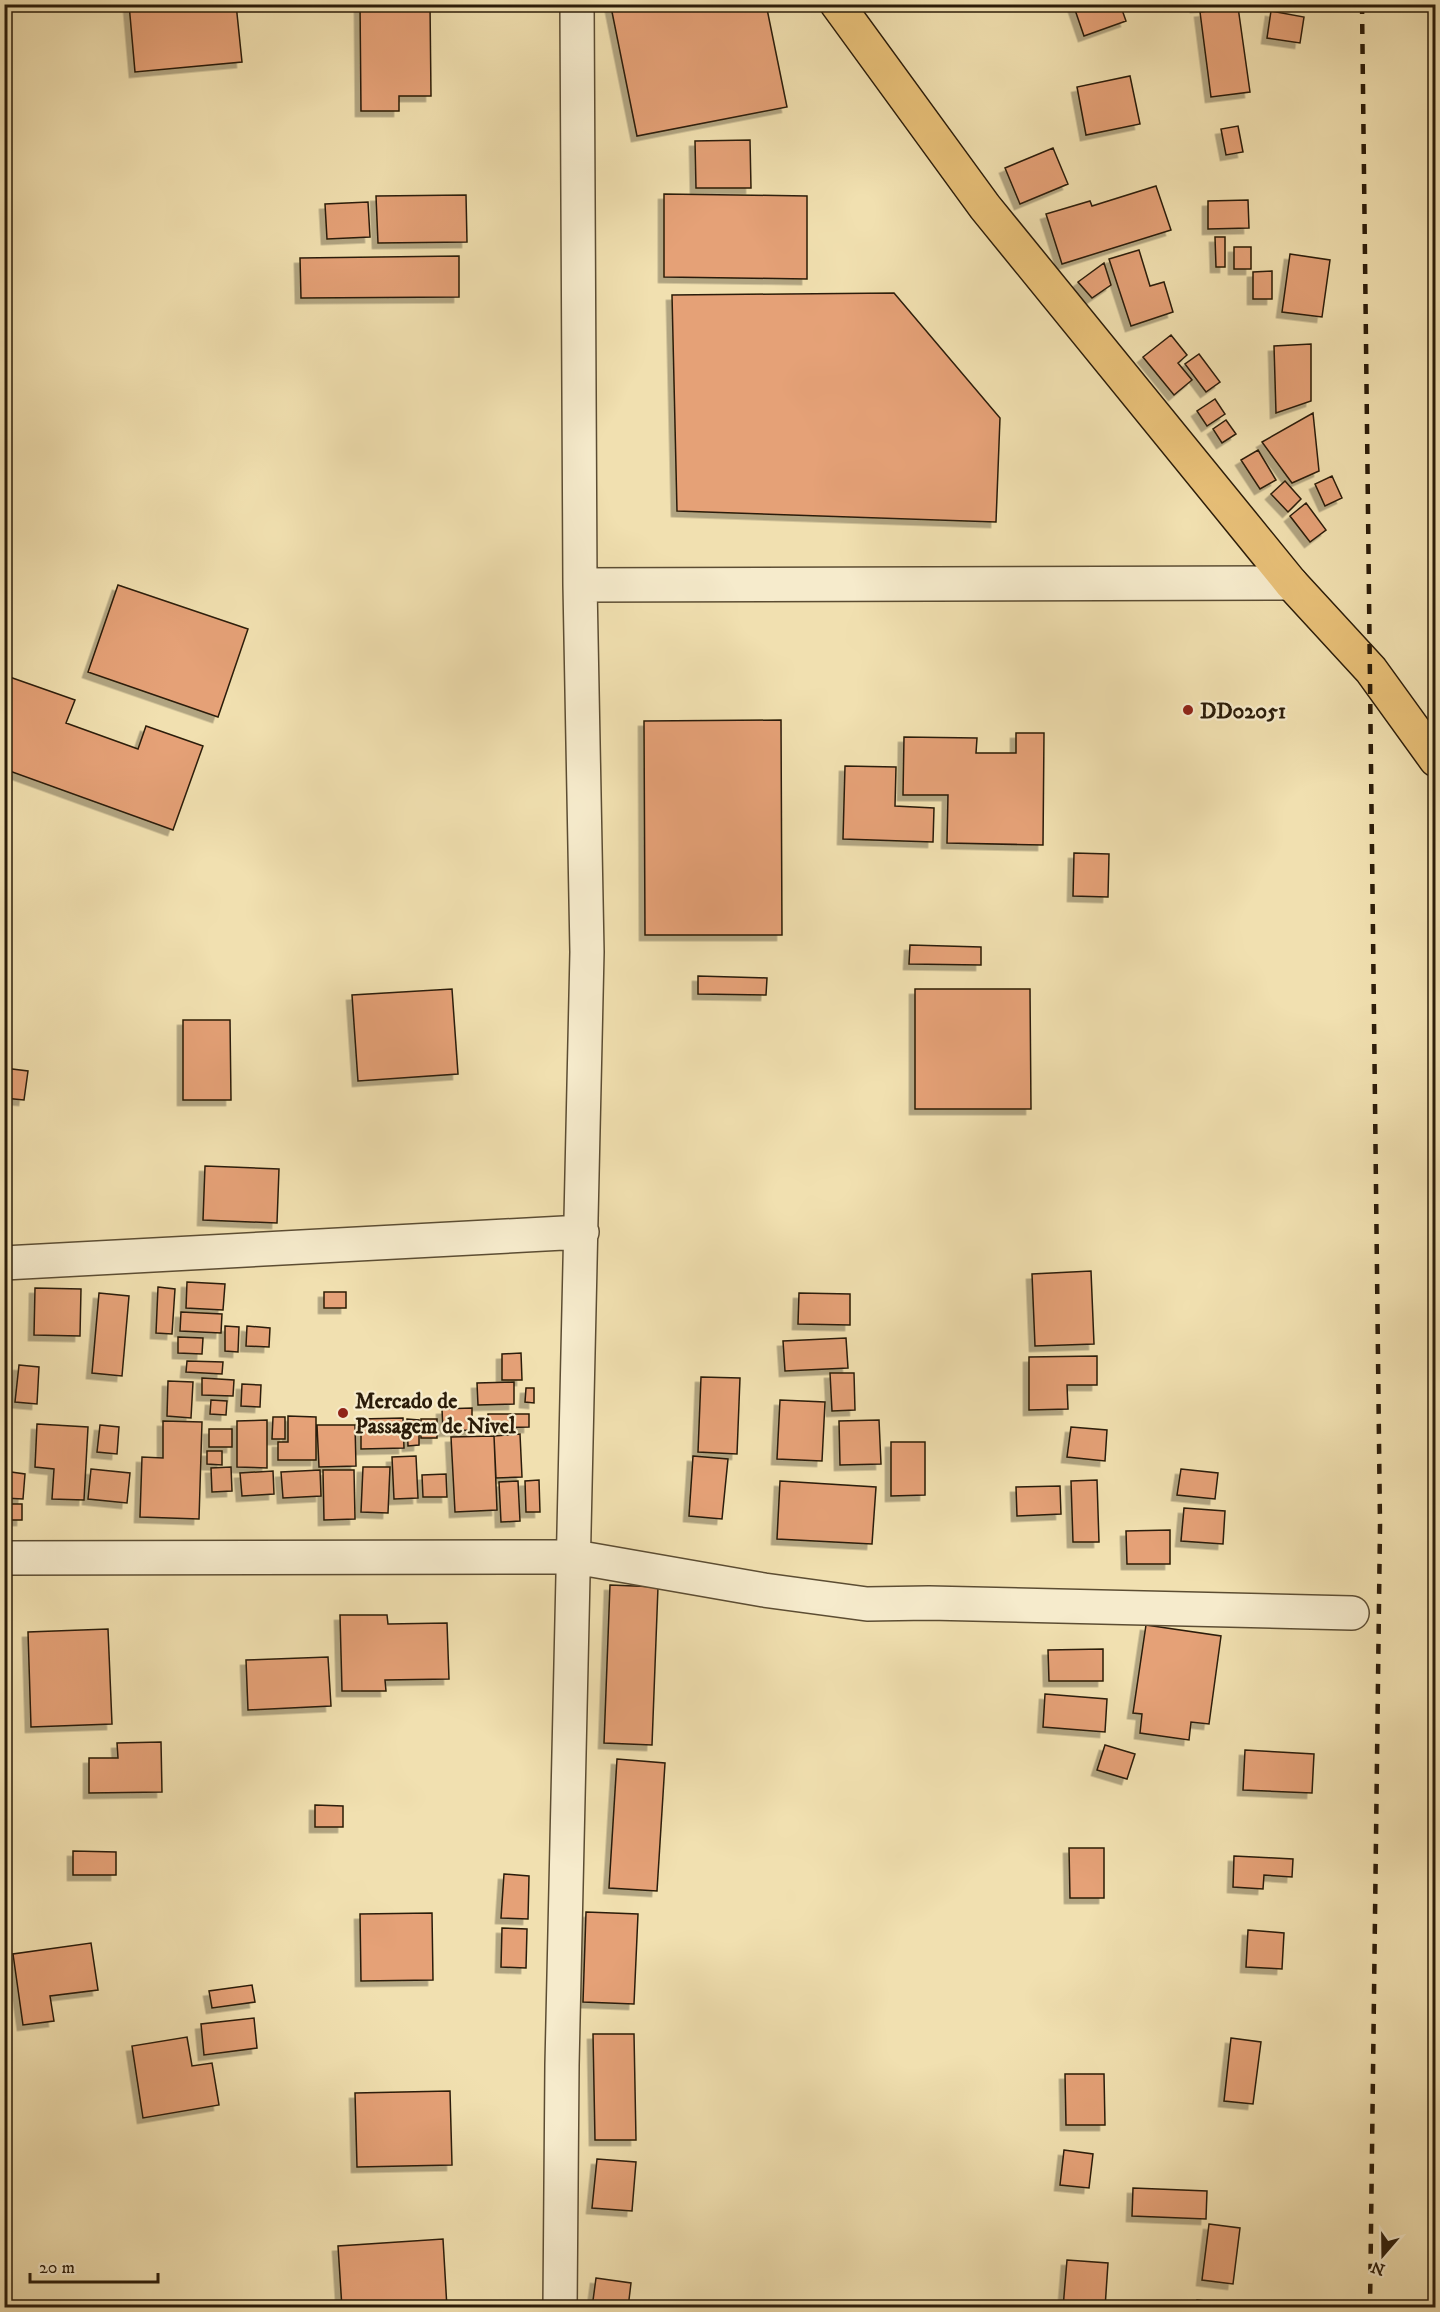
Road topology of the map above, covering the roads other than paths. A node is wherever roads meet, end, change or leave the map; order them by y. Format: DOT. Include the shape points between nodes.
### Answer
graph roads {
  1 [pos="577,4"];
  2 [pos="837,4"];
  3 [pos="1291,583"];
  4 [pos="580,585"];
  5 [pos="1436,760"];
  6 [pos="582,1232"];
  7 [pos="4,1263"];
  8 [pos="574,1557"];
  9 [pos="4,1558"];
  10 [pos="1352,1613"];
  11 [pos="560,2307"];
  1 -- 4 [label="street"];
  2 -- 3 [label="main road" via="985,207"];
  3 -- 4 [label="street"];
  3 -- 5 [label="main road" via="1371,670"];
  4 -- 6 [label="street" via="587,952"];
  6 -- 7 [label="street"];
  6 -- 8 [label="street"];
  8 -- 9 [label="street"];
  8 -- 10 [label="street" via="867,1604"];
  8 -- 11 [label="street"];
}
